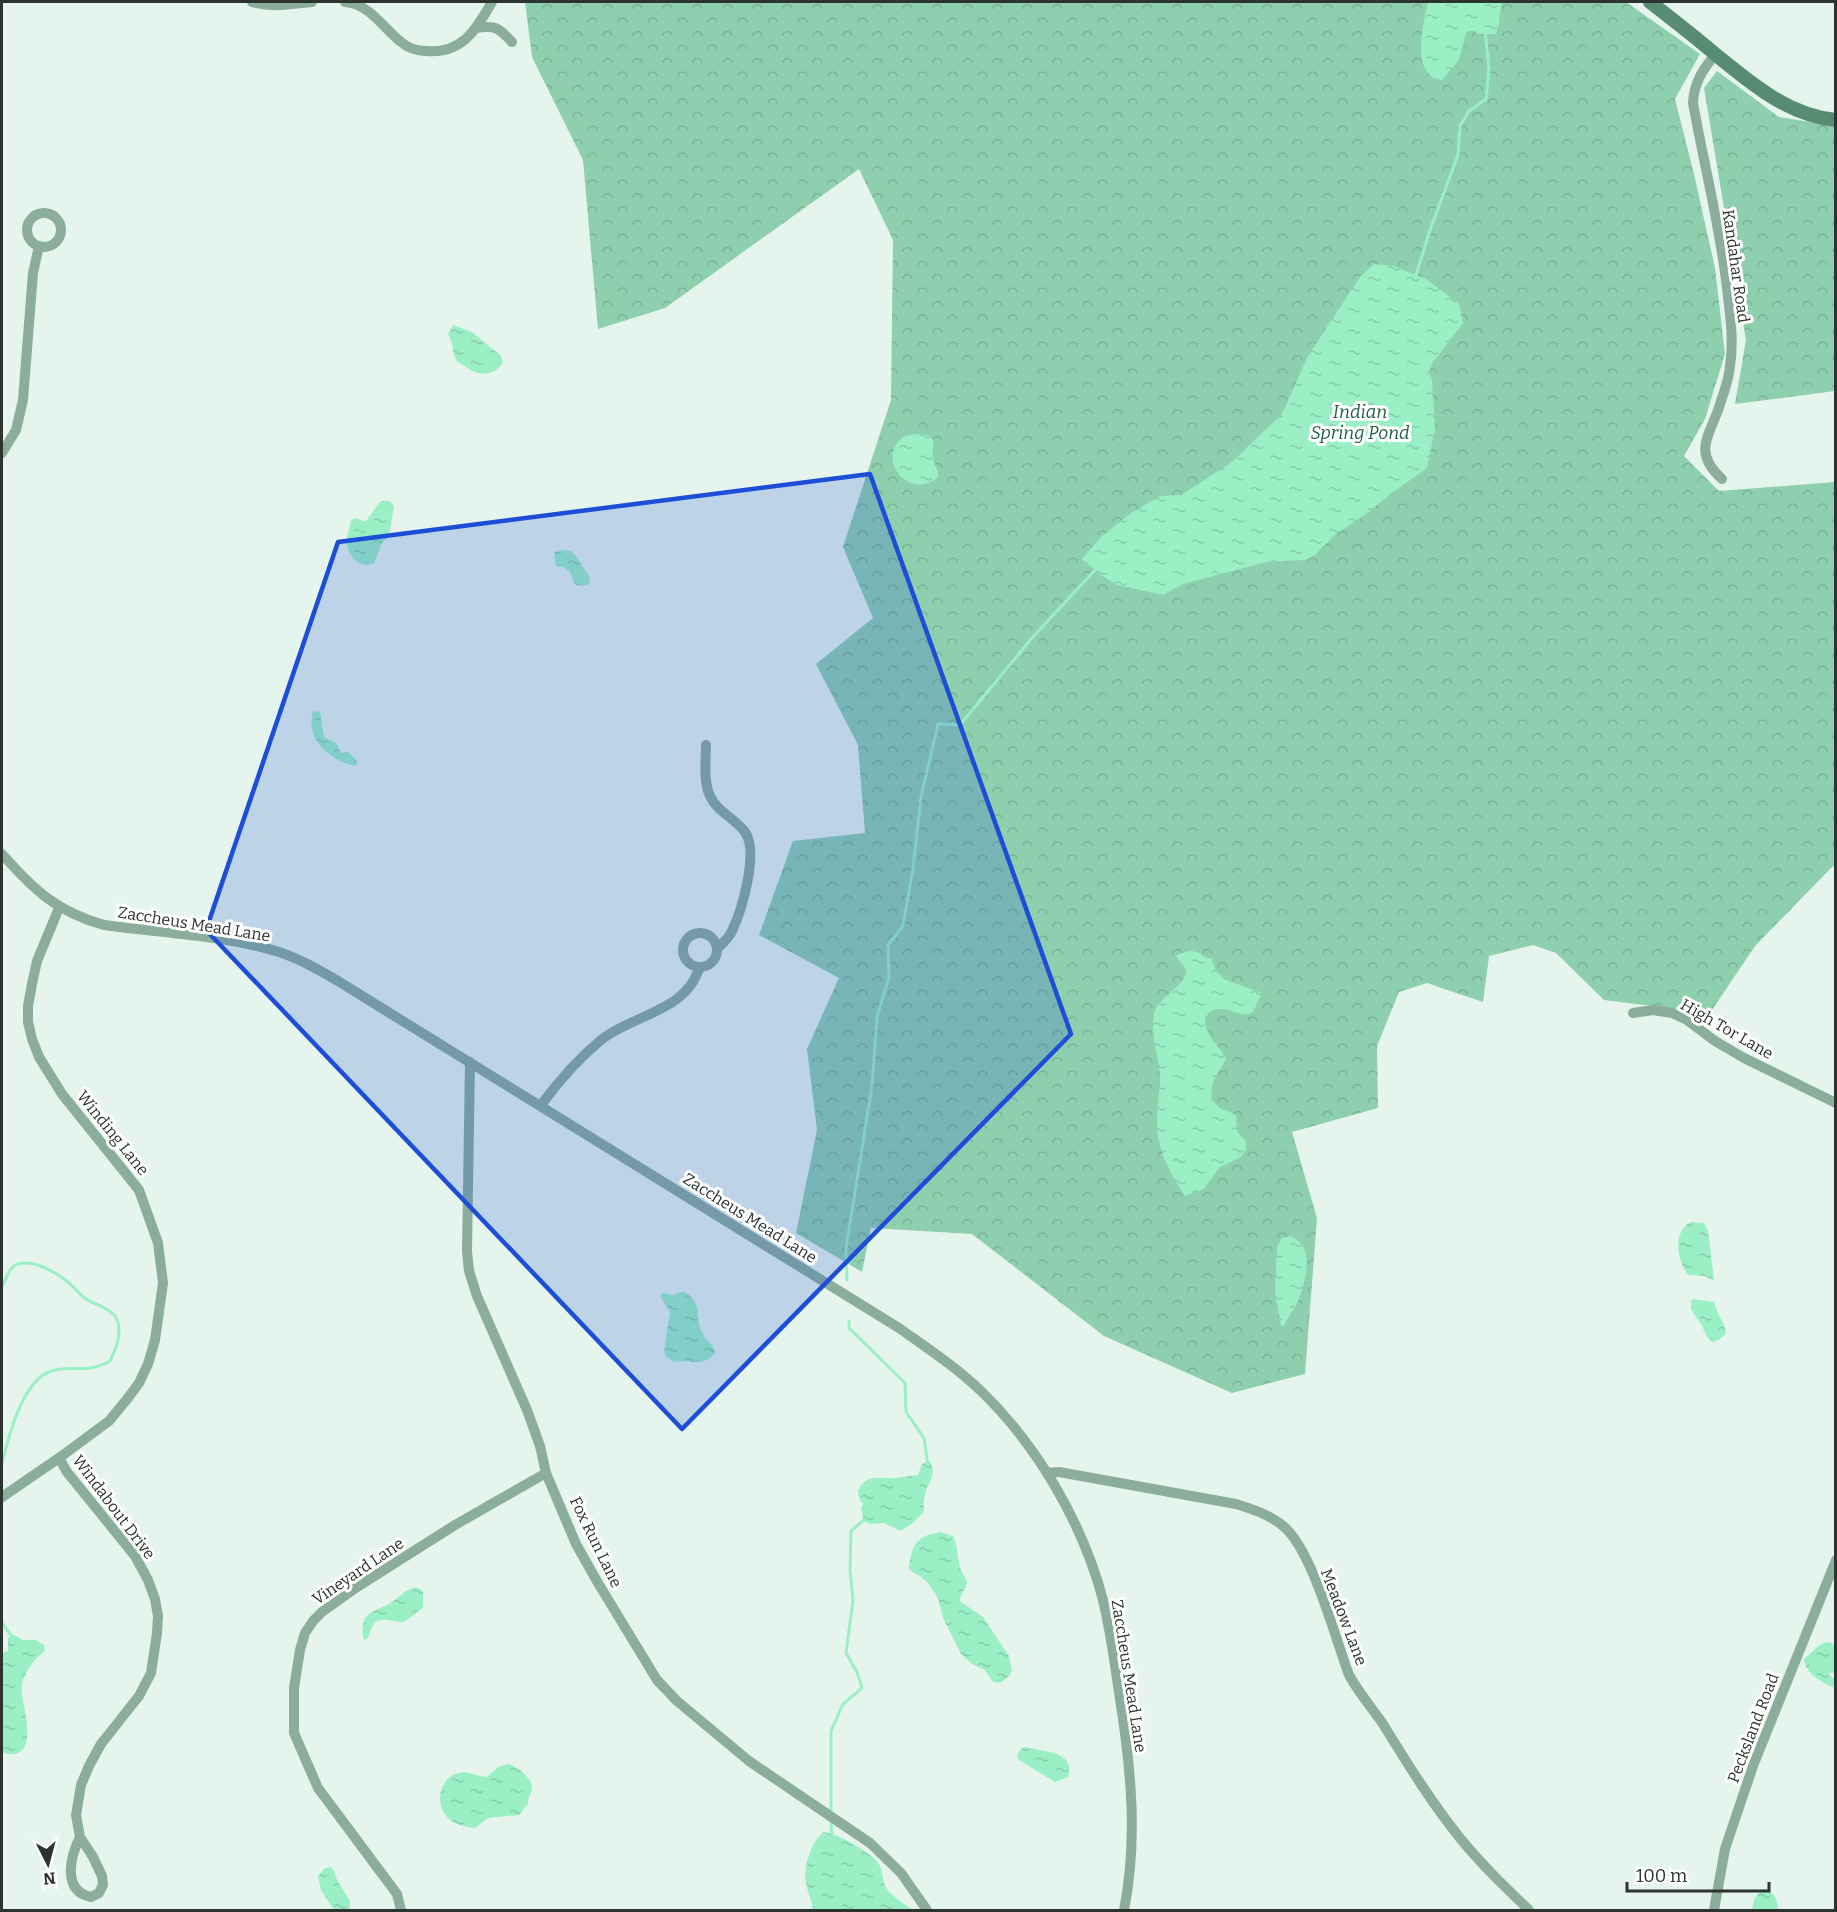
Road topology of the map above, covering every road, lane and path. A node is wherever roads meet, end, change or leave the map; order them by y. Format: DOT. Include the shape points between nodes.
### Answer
graph roads {
  1 [pos="252,2"];
  2 [pos="312,2"];
  3 [pos="345,2"];
  4 [pos="492,2"];
  5 [pos="1650,2"];
  6 [pos="476,28"];
  7 [pos="512,42"];
  8 [pos="1715,54"];
  9 [pos="1836,120"];
  10 [pos="39,246"];
  11 [pos="2,453"];
  12 [pos="1722,479"];
  13 [pos="706,745"];
  14 [pos="2,854"];
  15 [pos="59,908"];
  16 [pos="717,949"];
  17 [pos="699,968"];
  18 [pos="1633,1013"];
  19 [pos="470,1062"];
  20 [pos="1836,1103"];
  21 [pos="541,1106"];
  22 [pos="59,1458"];
  23 [pos="546,1473"];
  24 [pos="1047,1473"];
  25 [pos="2,1497"];
  26 [pos="1836,1560"];
  27 [pos="80,1838"];
  28 [pos="401,1911"];
  29 [pos="927,1911"];
  30 [pos="1124,1911"];
  31 [pos="1529,1911"];
  32 [pos="1714,1911"];
  1 -- 2 [label="street"];
  3 -- 6 [label="street" via="373,15 400,42 420,51 446,51 468,38"];
  4 -- 6 [label="street"];
  5 -- 8 [label="main road"];
  6 -- 7 [label="street" via="495,27"];
  8 -- 9 [label="main road" via="1778,101 1809,115"];
  8 -- 12 [label="street, Kandahar Road" via="1696,83 1694,103 1723,255 1730,317 1730,365 1704,452 1710,468"];
  10 -- 11 [label="street" via="33,273 23,400 16,430"];
  13 -- 16 [label="street" via="708,793 714,804 746,833 750,845 742,907 732,932"];
  14 -- 15 [label="street, Zaccheus Mead Lane"];
  15 -- 19 [label="street, Zaccheus Mead Lane" via="104,925 220,940 282,953 338,981"];
  15 -- 22 [label="street, Winding Lane" via="32,984 28,1022 32,1037 39,1057 62,1094 139,1190 158,1243 164,1283 155,1340 139,1383 109,1420"];
  16 -- 17 [label="street" via="715,960"];
  16 -- 17 [label="street" via="714,939 705,933 691,935 685,941 685,960"];
  17 -- 21 [label="street" via="693,984 676,999 602,1039 559,1081"];
  18 -- 20 [label="street, High Tor Lane" via="1672,1013 1744,1058"];
  19 -- 21 [label="street, Zaccheus Mead Lane"];
  19 -- 23 [label="street, Fox Run Lane" via="469,1270 530,1418"];
  21 -- 24 [label="street, Zaccheus Mead Lane" via="940,1357 981,1391 1018,1432"];
  22 -- 25 [label="street, Winding Lane"];
  22 -- 27 [label="street, Windabout Drive" via="135,1556 148,1580 158,1616 151,1673 139,1696 101,1744 81,1785 76,1815"];
  23 -- 28 [label="street, Vineyard Lane" via="354,1589 322,1612 302,1641 294,1688 294,1733 318,1788 397,1894"];
  23 -- 29 [label="street, Fox Run Lane" via="576,1544 657,1680 749,1761 870,1843 901,1873"];
  24 -- 30 [label="street, Zaccheus Mead Lane" via="1086,1552 1108,1626 1130,1786 1132,1854"];
  24 -- 31 [label="street, Meadow Lane" via="1236,1504 1282,1525 1304,1554 1356,1688 1459,1837"];
  26 -- 32 [label="street, Pecksland Road" via="1753,1766 1725,1849"];
  27 -- 27 [label="street, Windabout Drive" via="73,1851 71,1881 83,1896 91,1897 99,1893 102,1876"];
}
